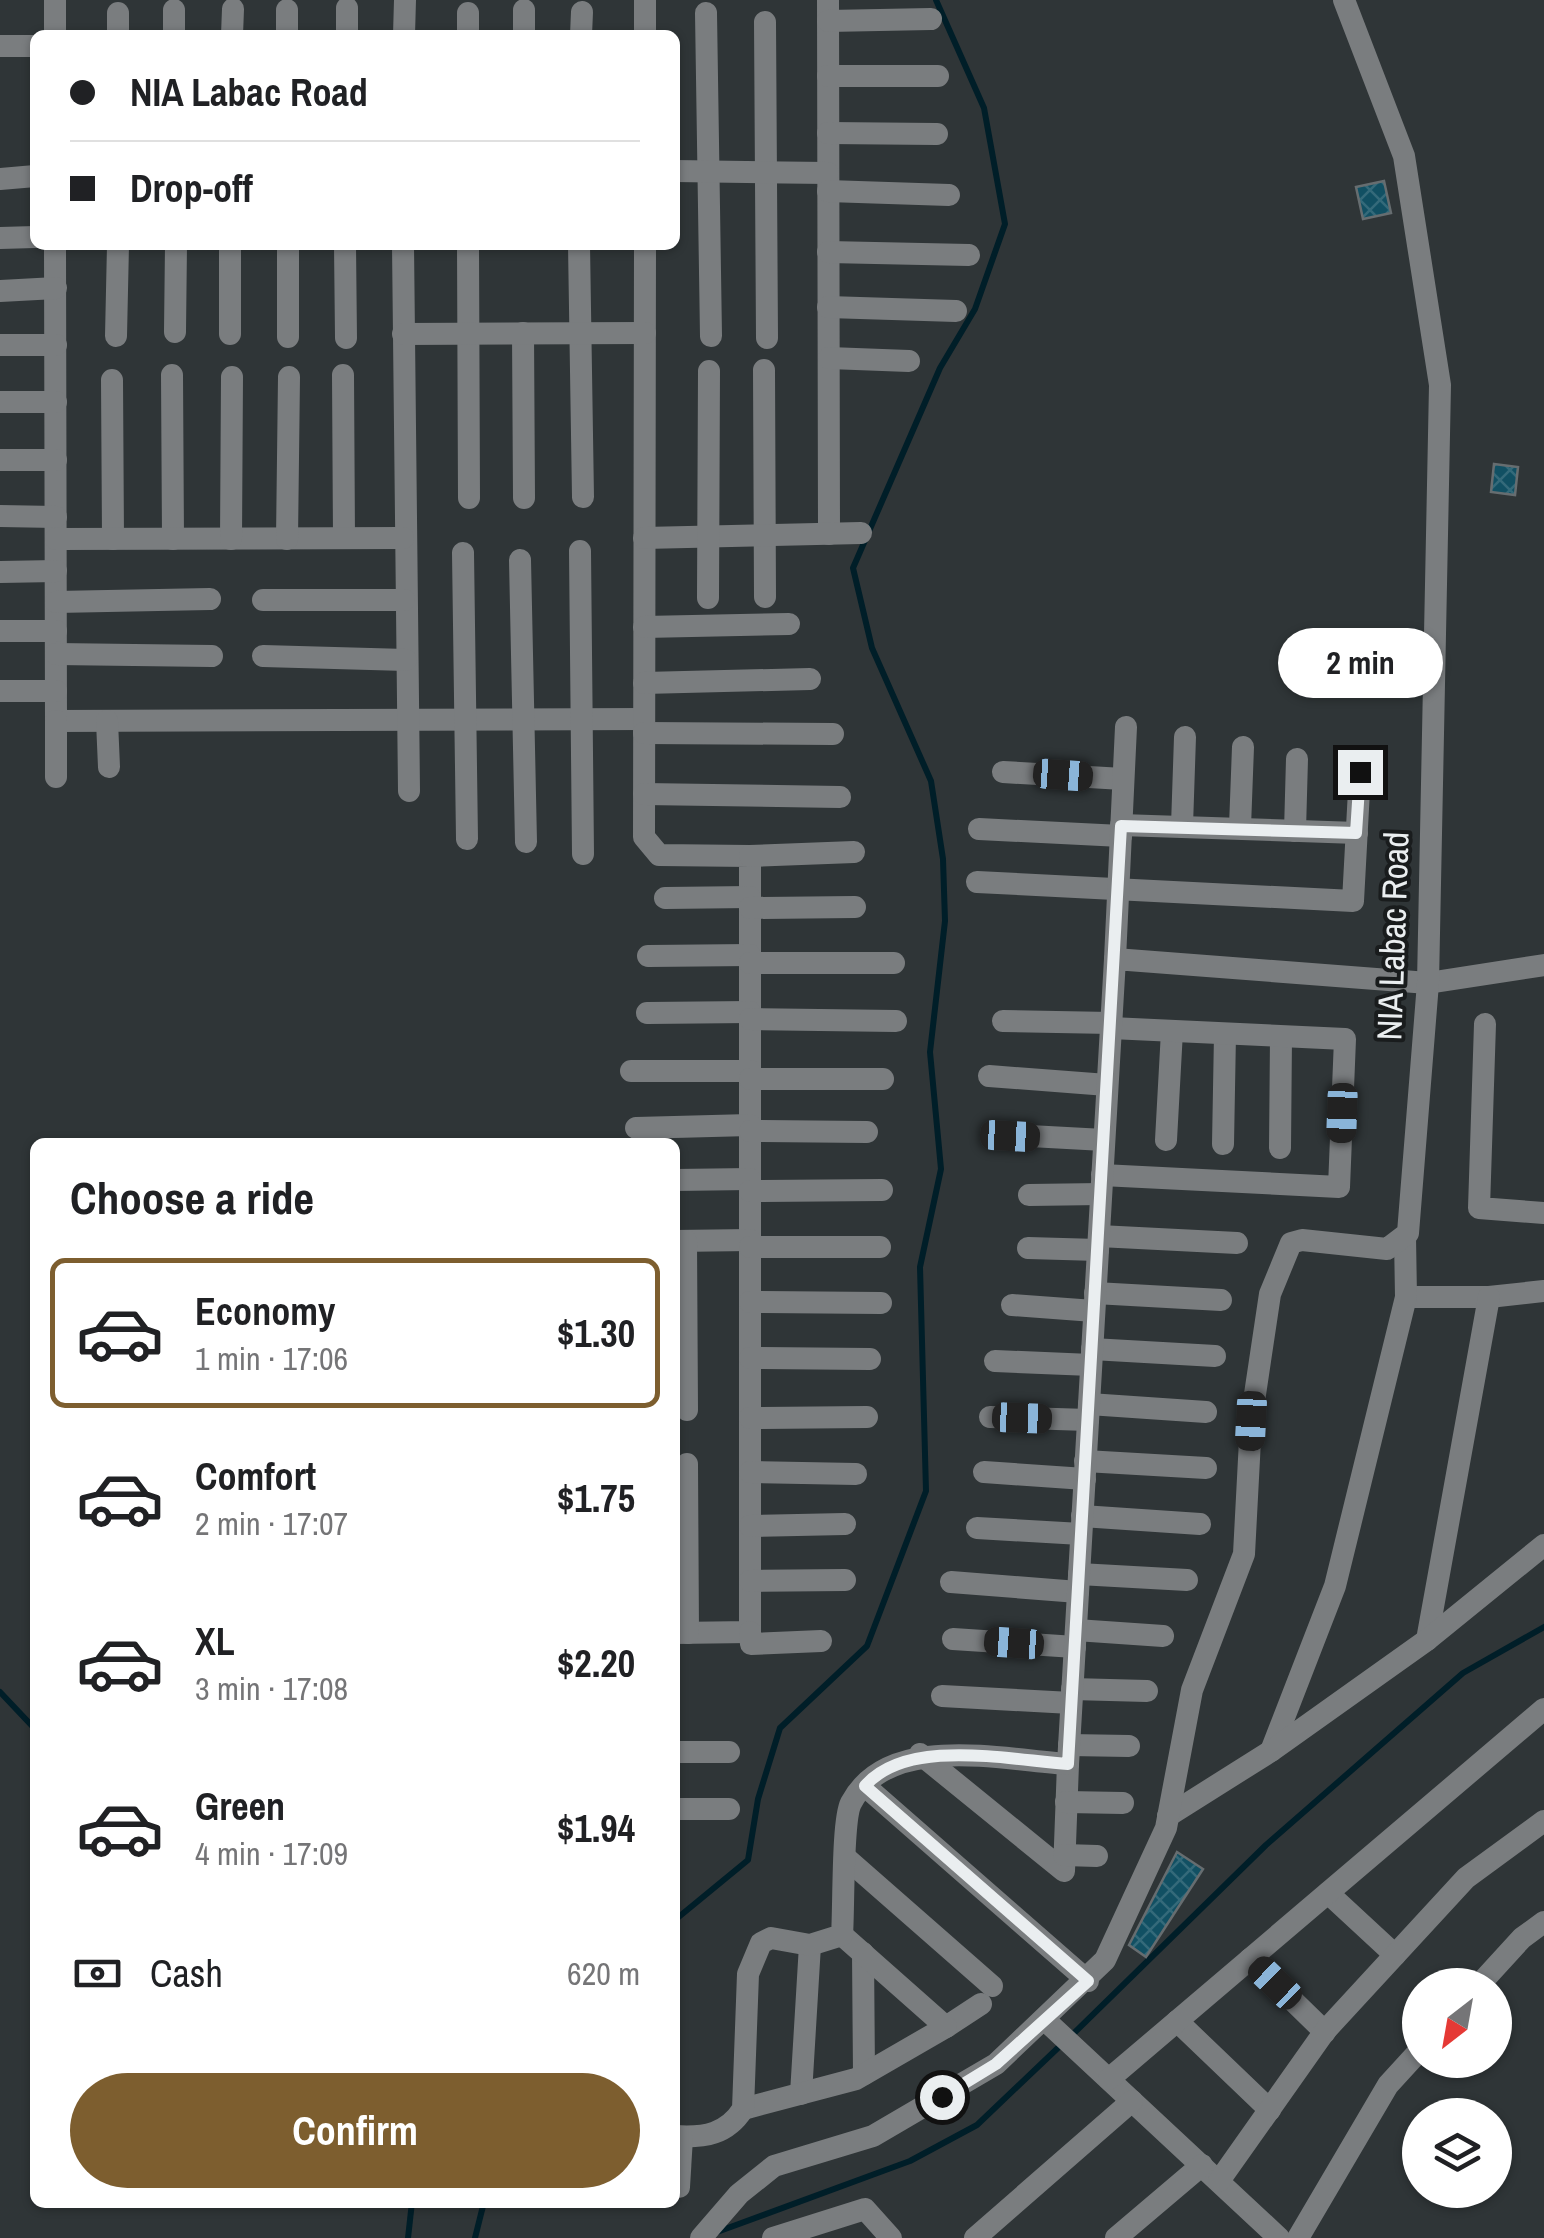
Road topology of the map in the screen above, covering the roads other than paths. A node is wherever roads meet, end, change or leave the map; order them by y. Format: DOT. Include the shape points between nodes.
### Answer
graph roads {
  1 [pos="55,0"];
  2 [pos="404,0"];
  3 [pos="645,0"];
  4 [pos="1344,0"];
  5 [pos="347,8"];
  6 [pos="233,9"];
  7 [pos="174,10"];
  8 [pos="287,10"];
  9 [pos="524,10"];
  10 [pos="828,11"];
  11 [pos="706,14"];
  12 [pos="931,19"];
  13 [pos="765,22"];
  14 [pos="55,30"];
  15 [pos="174,30"];
  16 [pos="232,30"];
  17 [pos="288,30"];
  18 [pos="346,30"];
  19 [pos="404,30"];
  20 [pos="524,30"];
  21 [pos="645,30"];
  22 [pos="0,46"];
  23 [pos="30,46"];
  24 [pos="828,76"];
  25 [pos="938,76"];
  26 [pos="828,133"];
  27 [pos="938,134"];
  28 [pos="680,172"];
  29 [pos="706,172"];
  30 [pos="765,172"];
  31 [pos="30,176"];
  32 [pos="0,179"];
  33 [pos="828,182"];
  34 [pos="948,195"];
  35 [pos="0,238"];
  36 [pos="30,238"];
  37 [pos="56,250"];
  38 [pos="118,250"];
  39 [pos="176,250"];
  40 [pos="230,250"];
  41 [pos="288,250"];
  42 [pos="346,250"];
  43 [pos="403,250"];
  44 [pos="468,250"];
  45 [pos="579,250"];
  46 [pos="645,250"];
  47 [pos="828,252"];
  48 [pos="969,255"];
  49 [pos="56,288"];
  50 [pos="0,290"];
  51 [pos="828,307"];
  52 [pos="956,311"];
  53 [pos="175,332"];
  54 [pos="580,333"];
  55 [pos="644,333"];
  56 [pos="230,334"];
  57 [pos="403,334"];
  58 [pos="467,334"];
  59 [pos="523,334"];
  60 [pos="116,336"];
  61 [pos="711,336"];
  62 [pos="288,337"];
  63 [pos="346,338"];
  64 [pos="767,338"];
  65 [pos="0,345"];
  66 [pos="56,345"];
  67 [pos="828,358"];
  68 [pos="909,360"];
  69 [pos="764,370"];
  70 [pos="709,371"];
  71 [pos="172,376"];
  72 [pos="343,376"];
  73 [pos="232,377"];
  74 [pos="289,377"];
  75 [pos="112,380"];
  76 [pos="0,402"];
  77 [pos="56,402"];
  78 [pos="0,460"];
  79 [pos="56,460"];
  80 [pos="469,498"];
  81 [pos="524,498"];
  82 [pos="583,498"];
  83 [pos="0,516"];
  84 [pos="56,528"];
  85 [pos="861,533"];
  86 [pos="829,534"];
  87 [pos="707,536"];
  88 [pos="764,536"];
  89 [pos="231,538"];
  90 [pos="287,538"];
  91 [pos="344,538"];
  92 [pos="403,538"];
  93 [pos="644,538"];
  94 [pos="113,539"];
  95 [pos="173,539"];
  96 [pos="580,551"];
  97 [pos="463,552"];
  98 [pos="520,560"];
  99 [pos="56,571"];
  100 [pos="0,572"];
  101 [pos="766,597"];
  102 [pos="708,598"];
  103 [pos="210,599"];
  104 [pos="263,600"];
  105 [pos="404,600"];
  106 [pos="56,602"];
  107 [pos="789,624"];
  108 [pos="644,627"];
  109 [pos="0,631"];
  110 [pos="56,642"];
  111 [pos="212,656"];
  112 [pos="263,656"];
  113 [pos="406,660"];
  114 [pos="810,680"];
  115 [pos="644,683"];
  116 [pos="0,690"];
  117 [pos="56,691"];
  118 [pos="579,719"];
  119 [pos="407,720"];
  120 [pos="466,720"];
  121 [pos="521,720"];
  122 [pos="56,721"];
  123 [pos="107,721"];
  124 [pos="644,726"];
  125 [pos="1126,727"];
  126 [pos="833,734"];
  127 [pos="1185,737"];
  128 [pos="1243,748"];
  129 [pos="1297,759"];
  130 [pos="108,766"];
  131 [pos="1002,772"];
  132 [pos="1360,772"];
  133 [pos="56,777"];
  134 [pos="1123,779"];
  135 [pos="409,791"];
  136 [pos="644,794"];
  137 [pos="840,797"];
  138 [pos="1182,826"];
  139 [pos="1240,827"];
  140 [pos="979,829"];
  141 [pos="1121,831"];
  142 [pos="1295,831"];
  143 [pos="1356,833"];
  144 [pos="467,839"];
  145 [pos="526,842"];
  146 [pos="854,852"];
  147 [pos="583,854"];
  148 [pos="750,856"];
  149 [pos="976,882"];
  150 [pos="1118,887"];
  151 [pos="665,898"];
  152 [pos="750,903"];
  153 [pos="855,907"];
  154 [pos="648,956"];
  155 [pos="1115,958"];
  156 [pos="750,959"];
  157 [pos="894,963"];
  158 [pos="1544,965"];
  159 [pos="1428,982"];
  160 [pos="646,1012"];
  161 [pos="750,1015"];
  162 [pos="1004,1020"];
  163 [pos="896,1021"];
  164 [pos="1485,1024"];
  165 [pos="1111,1026"];
  166 [pos="1172,1031"];
  167 [pos="1225,1034"];
  168 [pos="1282,1036"];
  169 [pos="631,1071"];
  170 [pos="750,1075"];
  171 [pos="989,1076"];
  172 [pos="884,1078"];
  173 [pos="1107,1084"];
  174 [pos="636,1128"];
  175 [pos="750,1128"];
  176 [pos="867,1132"];
  177 [pos="1010,1136"];
  178 [pos="1104,1140"];
  179 [pos="1166,1140"];
  180 [pos="1223,1144"];
  181 [pos="1280,1148"];
  182 [pos="680,1180"];
  183 [pos="1102,1184"];
  184 [pos="750,1185"];
  185 [pos="882,1190"];
  186 [pos="1029,1195"];
  187 [pos="1544,1214"];
  188 [pos="1406,1237"];
  189 [pos="680,1241"];
  190 [pos="750,1243"];
  191 [pos="1098,1243"];
  192 [pos="1236,1243"];
  193 [pos="880,1247"];
  194 [pos="1028,1248"];
  195 [pos="1544,1291"];
  196 [pos="1489,1297"];
  197 [pos="1406,1298"];
  198 [pos="1222,1300"];
  199 [pos="750,1302"];
  200 [pos="1095,1302"];
  201 [pos="881,1303"];
  202 [pos="1012,1305"];
  203 [pos="1215,1356"];
  204 [pos="1092,1357"];
  205 [pos="750,1358"];
  206 [pos="870,1358"];
  207 [pos="995,1360"];
  208 [pos="687,1410"];
  209 [pos="1088,1412"];
  210 [pos="1206,1412"];
  211 [pos="867,1417"];
  212 [pos="990,1417"];
  213 [pos="750,1418"];
  214 [pos="687,1464"];
  215 [pos="1206,1468"];
  216 [pos="1085,1470"];
  217 [pos="750,1472"];
  218 [pos="984,1472"];
  219 [pos="856,1474"];
  220 [pos="844,1524"];
  221 [pos="1200,1524"];
  222 [pos="1082,1525"];
  223 [pos="750,1526"];
  224 [pos="978,1528"];
  225 [pos="1544,1546"];
  226 [pos="845,1580"];
  227 [pos="1188,1580"];
  228 [pos="750,1581"];
  229 [pos="952,1582"];
  230 [pos="1078,1583"];
  231 [pos="750,1632"];
  232 [pos="682,1633"];
  233 [pos="1163,1636"];
  234 [pos="1075,1638"];
  235 [pos="953,1639"];
  236 [pos="1427,1640"];
  237 [pos="821,1641"];
  238 [pos="1148,1691"];
  239 [pos="942,1696"];
  240 [pos="1072,1696"];
  241 [pos="1544,1708"];
  242 [pos="1129,1746"];
  243 [pos="1271,1751"];
  244 [pos="680,1752"];
  245 [pos="729,1752"];
  246 [pos="920,1754"];
  247 [pos="1068,1754"];
  248 [pos="865,1786"];
  249 [pos="1066,1802"];
  250 [pos="1123,1803"];
  251 [pos="680,1809"];
  252 [pos="729,1809"];
  253 [pos="1168,1816"];
  254 [pos="1544,1822"];
  255 [pos="1064,1855"];
  256 [pos="1097,1856"];
  257 [pos="846,1858"];
  258 [pos="1328,1893"];
  259 [pos="1544,1922"];
  260 [pos="842,1935"];
  261 [pos="810,1946"];
  262 [pos="863,1953"];
  263 [pos="1395,1955"];
  264 [pos="1250,1959"];
  265 [pos="1495,1968"];
  266 [pos="1088,1981"];
  267 [pos="1177,2022"];
  268 [pos="1050,2026"];
  269 [pos="946,2027"];
  270 [pos="1325,2032"];
  271 [pos="1402,2070"];
  272 [pos="864,2074"];
  273 [pos="1109,2079"];
  274 [pos="802,2094"];
  275 [pos="1132,2101"];
  276 [pos="743,2110"];
  277 [pos="1270,2110"];
  278 [pos="680,2136"];
  279 [pos="1210,2173"];
  280 [pos="1263,2233"];
  281 [pos="701,2238"];
  282 [pos="773,2238"];
  283 [pos="892,2238"];
  284 [pos="975,2238"];
  285 [pos="1116,2238"];
  286 [pos="1298,2238"];
  1 -- 14 [label="street"];
  2 -- 19 [label="street"];
  3 -- 21 [label="street"];
  4 -- 159 [label="street, NIA Labac Road" via="1404,156 1440,385"];
  5 -- 18 [label="street"];
  6 -- 16 [label="street"];
  7 -- 15 [label="street"];
  8 -- 17 [label="street"];
  9 -- 20 [label="street"];
  10 -- 12 [label="street"];
  10 -- 24 [label="street"];
  11 -- 29 [label="street"];
  13 -- 30 [label="street"];
  22 -- 23 [label="street"];
  24 -- 25 [label="street"];
  24 -- 26 [label="street"];
  26 -- 27 [label="street"];
  26 -- 33 [label="street"];
  28 -- 29 [label="street"];
  29 -- 30 [label="street"];
  29 -- 61 [label="street"];
  30 -- 33 [label="street"];
  30 -- 64 [label="street"];
  31 -- 32 [label="street"];
  33 -- 34 [label="street"];
  33 -- 47 [label="street"];
  35 -- 36 [label="street"];
  37 -- 49 [label="street"];
  38 -- 60 [label="street"];
  39 -- 53 [label="street"];
  40 -- 56 [label="street"];
  41 -- 62 [label="street"];
  42 -- 63 [label="street"];
  43 -- 57 [label="street"];
  44 -- 58 [label="street"];
  45 -- 54 [label="street"];
  46 -- 55 [label="street"];
  47 -- 48 [label="street"];
  47 -- 51 [label="street"];
  49 -- 50 [label="street"];
  49 -- 66 [label="street"];
  51 -- 52 [label="street"];
  51 -- 67 [label="street"];
  54 -- 55 [label="street"];
  54 -- 59 [label="street"];
  54 -- 82 [label="street"];
  55 -- 93 [label="street"];
  57 -- 58 [label="street"];
  57 -- 92 [label="street"];
  58 -- 59 [label="street"];
  58 -- 80 [label="street"];
  59 -- 81 [label="street"];
  65 -- 66 [label="street"];
  66 -- 77 [label="street"];
  67 -- 68 [label="street"];
  67 -- 86 [label="street"];
  69 -- 88 [label="street"];
  70 -- 87 [label="street"];
  71 -- 95 [label="street"];
  72 -- 91 [label="street"];
  73 -- 89 [label="street"];
  74 -- 90 [label="street"];
  75 -- 94 [label="street"];
  76 -- 77 [label="street"];
  77 -- 79 [label="street"];
  78 -- 79 [label="street"];
  79 -- 84 [label="street"];
  83 -- 84 [label="street"];
  84 -- 94 [label="street"];
  84 -- 99 [label="street"];
  85 -- 86 [label="street"];
  86 -- 88 [label="street"];
  87 -- 88 [label="street"];
  87 -- 93 [label="street"];
  87 -- 102 [label="street"];
  88 -- 101 [label="street"];
  89 -- 90 [label="street"];
  89 -- 95 [label="street"];
  90 -- 91 [label="street"];
  91 -- 92 [label="street"];
  92 -- 105 [label="street"];
  93 -- 108 [label="street"];
  94 -- 95 [label="street"];
  96 -- 118 [label="street"];
  97 -- 120 [label="street"];
  98 -- 121 [label="street"];
  99 -- 100 [label="street"];
  99 -- 106 [label="street"];
  103 -- 106 [label="street"];
  104 -- 105 [label="street"];
  105 -- 113 [label="street"];
  106 -- 110 [label="street"];
  107 -- 108 [label="street"];
  108 -- 115 [label="street"];
  109 -- 110 [label="street"];
  110 -- 111 [label="street"];
  110 -- 117 [label="street"];
  112 -- 113 [label="street"];
  113 -- 119 [label="street"];
  114 -- 115 [label="street"];
  115 -- 124 [label="street"];
  116 -- 117 [label="street"];
  117 -- 122 [label="street"];
  118 -- 121 [label="street"];
  118 -- 124 [label="street"];
  118 -- 147 [label="street"];
  119 -- 120 [label="street"];
  119 -- 123 [label="street"];
  119 -- 135 [label="street"];
  120 -- 121 [label="street"];
  120 -- 144 [label="street"];
  121 -- 145 [label="street"];
  122 -- 123 [label="street"];
  122 -- 133 [label="street"];
  123 -- 130 [label="street"];
  124 -- 126 [label="street"];
  124 -- 136 [label="street"];
  125 -- 134 [label="street"];
  127 -- 138 [label="street"];
  128 -- 139 [label="street"];
  129 -- 142 [label="street"];
  131 -- 134 [label="street"];
  132 -- 143 [label="street"];
  134 -- 141 [label="street"];
  136 -- 137 [label="street"];
  136 -- 148 [label="street" via="644,837 659,855"];
  138 -- 139 [label="street"];
  138 -- 141 [label="street"];
  139 -- 142 [label="street"];
  140 -- 141 [label="street"];
  141 -- 150 [label="street"];
  142 -- 143 [label="street"];
  143 -- 150 [label="street" via="1353,900"];
  146 -- 148 [label="street"];
  148 -- 152 [label="street"];
  149 -- 150 [label="street"];
  150 -- 155 [label="street"];
  151 -- 152 [label="street"];
  152 -- 153 [label="street"];
  152 -- 156 [label="street"];
  154 -- 156 [label="street"];
  155 -- 159 [label="street"];
  155 -- 165 [label="street"];
  156 -- 157 [label="street"];
  156 -- 161 [label="street"];
  158 -- 159 [label="street"];
  159 -- 188 [label="street, NIA Labac Road"];
  160 -- 161 [label="street"];
  161 -- 163 [label="street"];
  161 -- 170 [label="street"];
  162 -- 165 [label="street"];
  164 -- 187 [label="street" via="1480,1208"];
  165 -- 166 [label="street"];
  165 -- 173 [label="street"];
  166 -- 167 [label="street"];
  166 -- 179 [label="street"];
  167 -- 168 [label="street"];
  167 -- 180 [label="street"];
  168 -- 181 [label="street"];
  168 -- 183 [label="street" via="1345,1040 1339,1187"];
  169 -- 170 [label="street"];
  170 -- 172 [label="street"];
  170 -- 175 [label="street"];
  171 -- 173 [label="street"];
  173 -- 178 [label="street"];
  174 -- 175 [label="street"];
  175 -- 176 [label="street"];
  175 -- 184 [label="street"];
  177 -- 178 [label="street"];
  178 -- 183 [label="street"];
  182 -- 184 [label="street"];
  183 -- 186 [label="street"];
  183 -- 191 [label="street"];
  184 -- 185 [label="street"];
  184 -- 190 [label="street"];
  188 -- 197 [label="street, NIA Labac Road"];
  188 -- 253 [label="street" via="1388,1249 1302,1240 1281,1258 1251,1421 1244,1554 1192,1690"];
  189 -- 190 [label="street"];
  189 -- 208 [label="street"];
  190 -- 193 [label="street"];
  190 -- 199 [label="street"];
  191 -- 192 [label="street"];
  191 -- 194 [label="street"];
  191 -- 200 [label="street"];
  195 -- 196 [label="street"];
  196 -- 197 [label="street"];
  196 -- 236 [label="street"];
  197 -- 243 [label="street, NIA Labac Road" via="1336,1586"];
  198 -- 200 [label="street"];
  199 -- 201 [label="street"];
  199 -- 205 [label="street"];
  200 -- 202 [label="street"];
  200 -- 204 [label="street"];
  203 -- 204 [label="street"];
  204 -- 207 [label="street"];
  204 -- 209 [label="street"];
  205 -- 206 [label="street"];
  205 -- 213 [label="street"];
  209 -- 210 [label="street"];
  209 -- 212 [label="street"];
  209 -- 216 [label="street"];
  211 -- 213 [label="street"];
  213 -- 217 [label="street"];
  214 -- 232 [label="street"];
  215 -- 216 [label="street"];
  216 -- 218 [label="street"];
  216 -- 222 [label="street"];
  217 -- 219 [label="street"];
  217 -- 223 [label="street"];
  220 -- 223 [label="street"];
  221 -- 222 [label="street"];
  222 -- 224 [label="street"];
  222 -- 230 [label="street"];
  223 -- 228 [label="street"];
  225 -- 236 [label="street"];
  226 -- 228 [label="street"];
  227 -- 230 [label="street"];
  228 -- 231 [label="street"];
  229 -- 230 [label="street"];
  230 -- 234 [label="street"];
  231 -- 232 [label="street"];
  231 -- 237 [label="street" via="751,1644"];
  233 -- 234 [label="street"];
  234 -- 235 [label="street"];
  234 -- 240 [label="street"];
  236 -- 243 [label="street"];
  238 -- 240 [label="street"];
  239 -- 240 [label="street"];
  240 -- 247 [label="street"];
  241 -- 258 [label="street"];
  242 -- 247 [label="street"];
  243 -- 253 [label="street"];
  244 -- 245 [label="street"];
  246 -- 247 [label="street"];
  246 -- 248 [label="street" via="876,1772"];
  246 -- 255 [label="street" via="1064,1871"];
  247 -- 249 [label="street"];
  248 -- 257 [label="street" via="850,1804"];
  248 -- 266 [label="street"];
  249 -- 250 [label="street"];
  249 -- 255 [label="street"];
  251 -- 252 [label="street"];
  253 -- 266 [label="street" via="1105,1960"];
  254 -- 263 [label="street" via="1466,1878"];
  255 -- 256 [label="street"];
  257 -- 260 [label="street"];
  257 -- 269 [label="street" via="987,1995"];
  258 -- 263 [label="street"];
  258 -- 264 [label="street"];
  259 -- 265 [label="street"];
  260 -- 261 [label="street"];
  260 -- 262 [label="street"];
  261 -- 274 [label="street"];
  261 -- 276 [label="street" via="771,1938 754,1954"];
  262 -- 269 [label="street"];
  262 -- 272 [label="street"];
  263 -- 270 [label="street"];
  264 -- 267 [label="street"];
  264 -- 270 [label="street"];
  266 -- 268 [label="street"];
  267 -- 273 [label="street"];
  267 -- 277 [label="street"];
  268 -- 273 [label="street"];
  268 -- 281 [label="street" via="976,2078 873,2136 799,2156 757,2176"];
  269 -- 272 [label="street"];
  270 -- 277 [label="street"];
  271 -- 286 [label="street"];
  272 -- 274 [label="street"];
  273 -- 275 [label="street"];
  274 -- 276 [label="street"];
  275 -- 279 [label="street"];
  275 -- 284 [label="street"];
  276 -- 278 [label="street" via="732,2127 713,2135"];
  277 -- 279 [label="street"];
  279 -- 280 [label="street"];
  279 -- 285 [label="street"];
  282 -- 283 [label="street" via="865,2209"];
}
